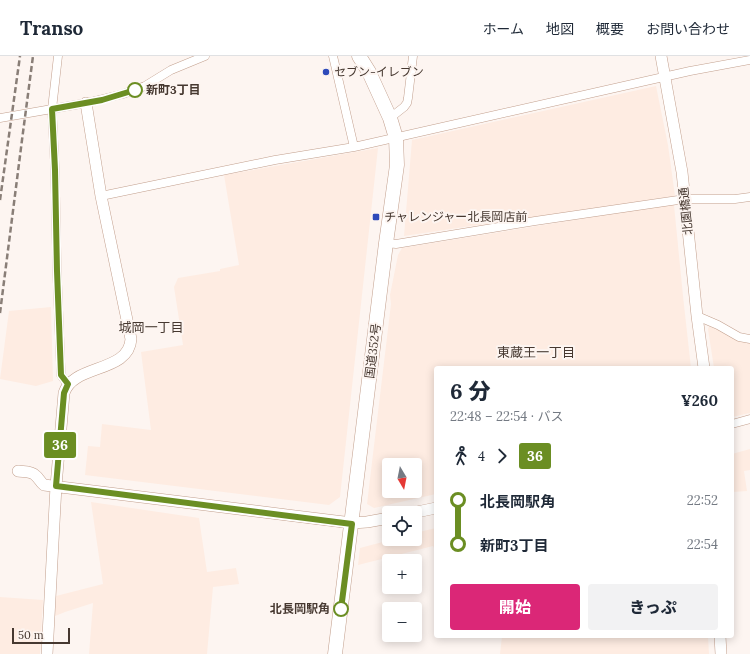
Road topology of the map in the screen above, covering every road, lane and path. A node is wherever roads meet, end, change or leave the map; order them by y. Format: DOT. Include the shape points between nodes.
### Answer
graph roads {
  1 [pos="58,56"];
  2 [pos="205,56"];
  3 [pos="333,56"];
  4 [pos="360,56"];
  5 [pos="413,56"];
  6 [pos="661,56"];
  7 [pos="750,60"];
  8 [pos="665,77"];
  9 [pos="86,103"];
  10 [pos="52,109"];
  11 [pos="0,118"];
  12 [pos="390,118"];
  13 [pos="396,138"];
  14 [pos="354,147"];
  15 [pos="101,196"];
  16 [pos="750,197"];
  17 [pos="685,199"];
  18 [pos="386,243"];
  19 [pos="697,316"];
  20 [pos="750,339"];
  21 [pos="704,366"];
  22 [pos="68,384"];
  23 [pos="750,419"];
  24 [pos="734,423"];
  25 [pos="18,471"];
  26 [pos="56,486"];
  27 [pos="434,508"];
  28 [pos="422,511"];
  29 [pos="382,519"];
  30 [pos="352,524"];
  31 [pos="720,638"];
  32 [pos="47,654"];
  33 [pos="335,654"];
  34 [pos="721,654"];
  1 -- 10 [label="street"];
  2 -- 9 [label="street" via="171,70 137,90"];
  3 -- 14 [label="street"];
  4 -- 12 [label="highway, 国道352号"];
  5 -- 12 [label="street" via="407,103"];
  6 -- 8 [label="street, 北園橋通"];
  7 -- 8 [label="street"];
  8 -- 13 [label="street"];
  8 -- 17 [label="street, 北園橋通"];
  9 -- 10 [label="street"];
  9 -- 15 [label="street"];
  10 -- 11 [label="street"];
  10 -- 22 [label="street" via="61,375"];
  12 -- 13 [label="highway, 国道352号"];
  13 -- 14 [label="street"];
  13 -- 18 [label="highway, 国道352号" via="397,166"];
  14 -- 15 [label="street" via="275,160"];
  15 -- 22 [label="street" via="131,334 131,346 119,359 79,376"];
  16 -- 17 [label="street"];
  17 -- 18 [label="street" via="396,244"];
  17 -- 19 [label="street, 北園橋通"];
  18 -- 30 [label="highway, 国道352号"];
  19 -- 20 [label="street"];
  19 -- 21 [label="street, 北園橋通"];
  22 -- 26 [label="street" via="64,393"];
  23 -- 24 [label="street"];
  25 -- 26 [label="street" via="31,472 44,485"];
  26 -- 30 [label="street"];
  26 -- 32 [label="street"];
  27 -- 28 [label="street"];
  29 -- 30 [label="street"];
  30 -- 33 [label="highway, 国道352号"];
  31 -- 34 [label="street"];
}
